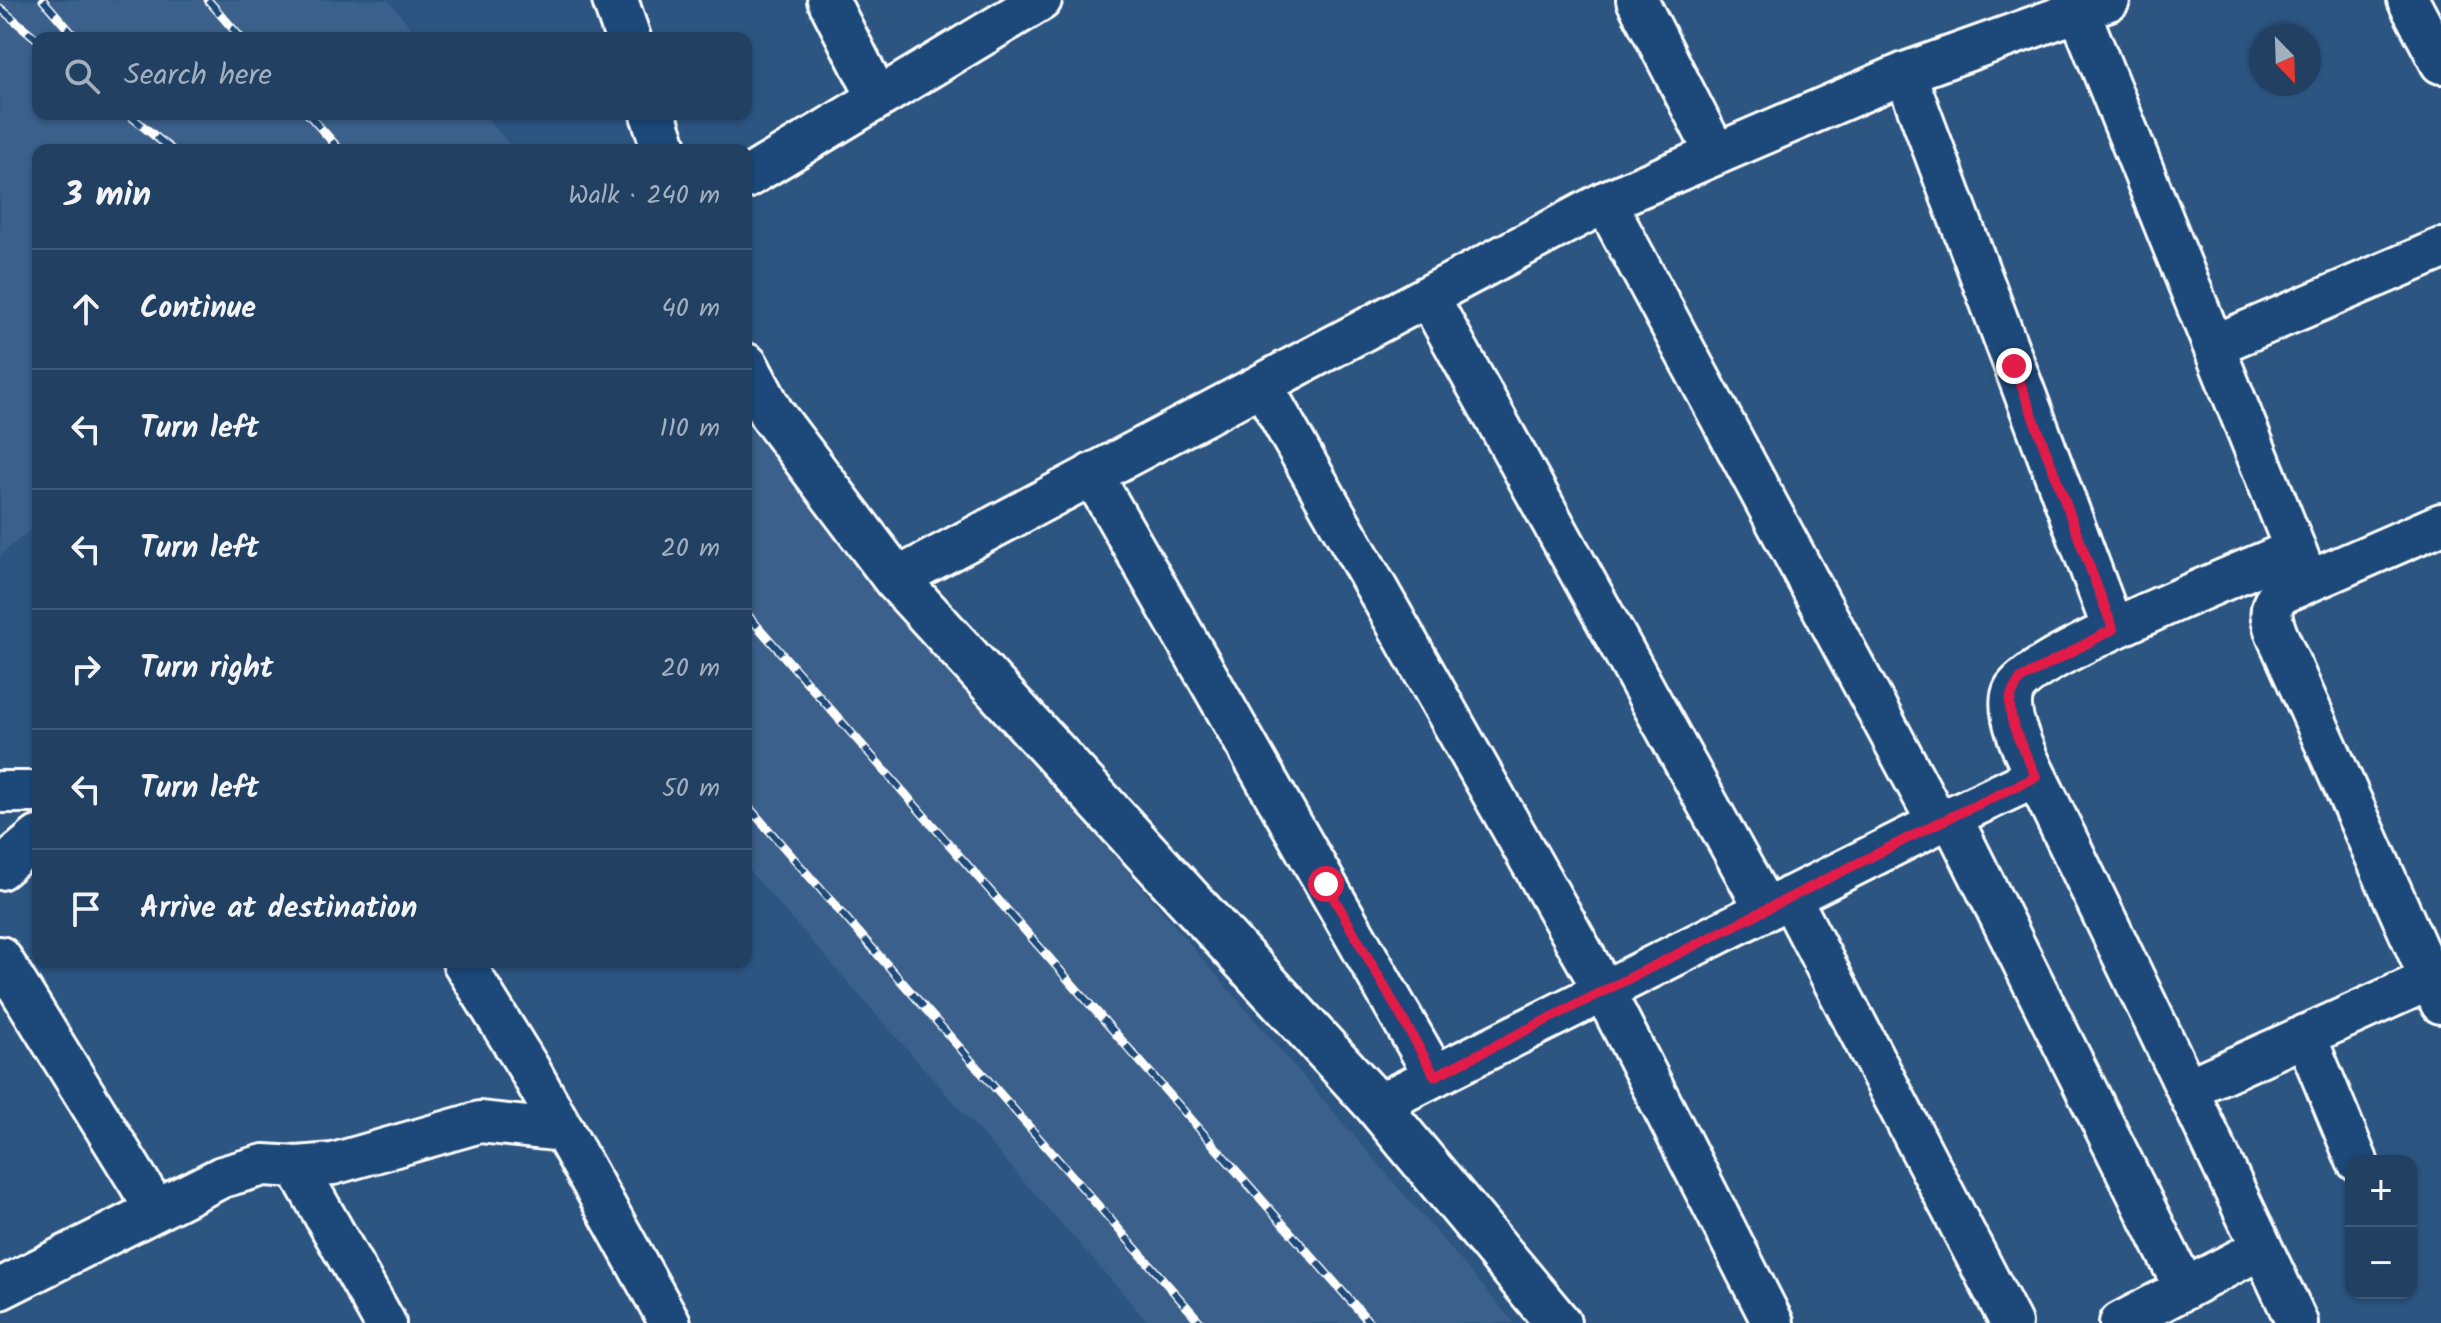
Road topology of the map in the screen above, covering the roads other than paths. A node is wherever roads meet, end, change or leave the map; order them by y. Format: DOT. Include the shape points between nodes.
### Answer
graph roads {
  1 [pos="615,0"];
  2 [pos="828,0"];
  3 [pos="1637,0"];
  4 [pos="2408,0"];
  5 [pos="1026,4"];
  6 [pos="2094,5"];
  7 [pos="626,32"];
  8 [pos="2441,63"];
  9 [pos="1905,73"];
  10 [pos="878,98"];
  11 [pos="655,120"];
  12 [pos="663,144"];
  13 [pos="1716,154"];
  14 [pos="752,174"];
  15 [pos="1605,202"];
  16 [pos="2441,249"];
  17 [pos="1428,296"];
  18 [pos="2215,345"];
  19 [pos="752,377"];
  20 [pos="1262,385"];
  21 [pos="1092,474"];
  22 [pos="2441,524"];
  23 [pos="2302,566"];
  24 [pos="896,579"];
  25 [pos="2113,629"];
  26 [pos="2036,777"];
  27 [pos="0,792"];
  28 [pos="32,792"];
  29 [pos="1944,820"];
  30 [pos="32,842"];
  31 [pos="0,869"];
  32 [pos="1778,904"];
  33 [pos="0,957"];
  34 [pos="467,968"];
  35 [pos="2433,969"];
  36 [pos="1604,991"];
  37 [pos="2305,1035"];
  38 [pos="1435,1076"];
  39 [pos="2189,1088"];
  40 [pos="1377,1105"];
  41 [pos="564,1131"];
  42 [pos="2355,1155"];
  43 [pos="297,1167"];
  44 [pos="156,1210"];
  45 [pos="2262,1248"];
  46 [pos="0,1289"];
  47 [pos="2185,1289"];
  48 [pos="385,1323"];
  49 [pos="670,1323"];
  50 [pos="1558,1323"];
  51 [pos="1773,1323"];
  52 [pos="2011,1323"];
  53 [pos="2120,1323"];
  54 [pos="2297,1323"];
  1 -- 7 [label="street"];
  2 -- 10 [label="street"];
  3 -- 13 [label="street"];
  4 -- 8 [label="street"];
  5 -- 10 [label="street"];
  6 -- 9 [label="street"];
  6 -- 18 [label="street"];
  9 -- 13 [label="street"];
  9 -- 25 [label="street"];
  10 -- 14 [label="street"];
  11 -- 12 [label="street"];
  13 -- 15 [label="street"];
  15 -- 17 [label="street"];
  15 -- 29 [label="street"];
  16 -- 18 [label="street"];
  17 -- 20 [label="street"];
  17 -- 32 [label="street"];
  18 -- 23 [label="street"];
  19 -- 24 [label="street" via="771,413"];
  20 -- 21 [label="street"];
  20 -- 36 [label="street"];
  21 -- 24 [label="street"];
  21 -- 38 [label="street"];
  22 -- 23 [label="street"];
  23 -- 25 [label="street"];
  23 -- 35 [label="street" via="2270,607 2271,621"];
  24 -- 40 [label="street"];
  25 -- 26 [label="street" via="2021,679 2014,690 2013,721"];
  26 -- 29 [label="street"];
  26 -- 39 [label="street"];
  27 -- 28 [label="street"];
  29 -- 32 [label="street"];
  29 -- 47 [label="street"];
  30 -- 31 [label="street"];
  32 -- 36 [label="street"];
  32 -- 52 [label="street"];
  33 -- 44 [label="street"];
  34 -- 41 [label="street"];
  35 -- 37 [label="street"];
  36 -- 38 [label="street"];
  36 -- 51 [label="street"];
  37 -- 39 [label="street"];
  37 -- 42 [label="street"];
  38 -- 40 [label="street"];
  39 -- 45 [label="street"];
  40 -- 50 [label="street"];
  41 -- 43 [label="street" via="480,1122 333,1164"];
  41 -- 49 [label="street"];
  43 -- 44 [label="street" via="264,1165 234,1173"];
  43 -- 48 [label="street"];
  44 -- 46 [label="street"];
  45 -- 47 [label="street"];
  45 -- 54 [label="street"];
  47 -- 53 [label="street"];
}
